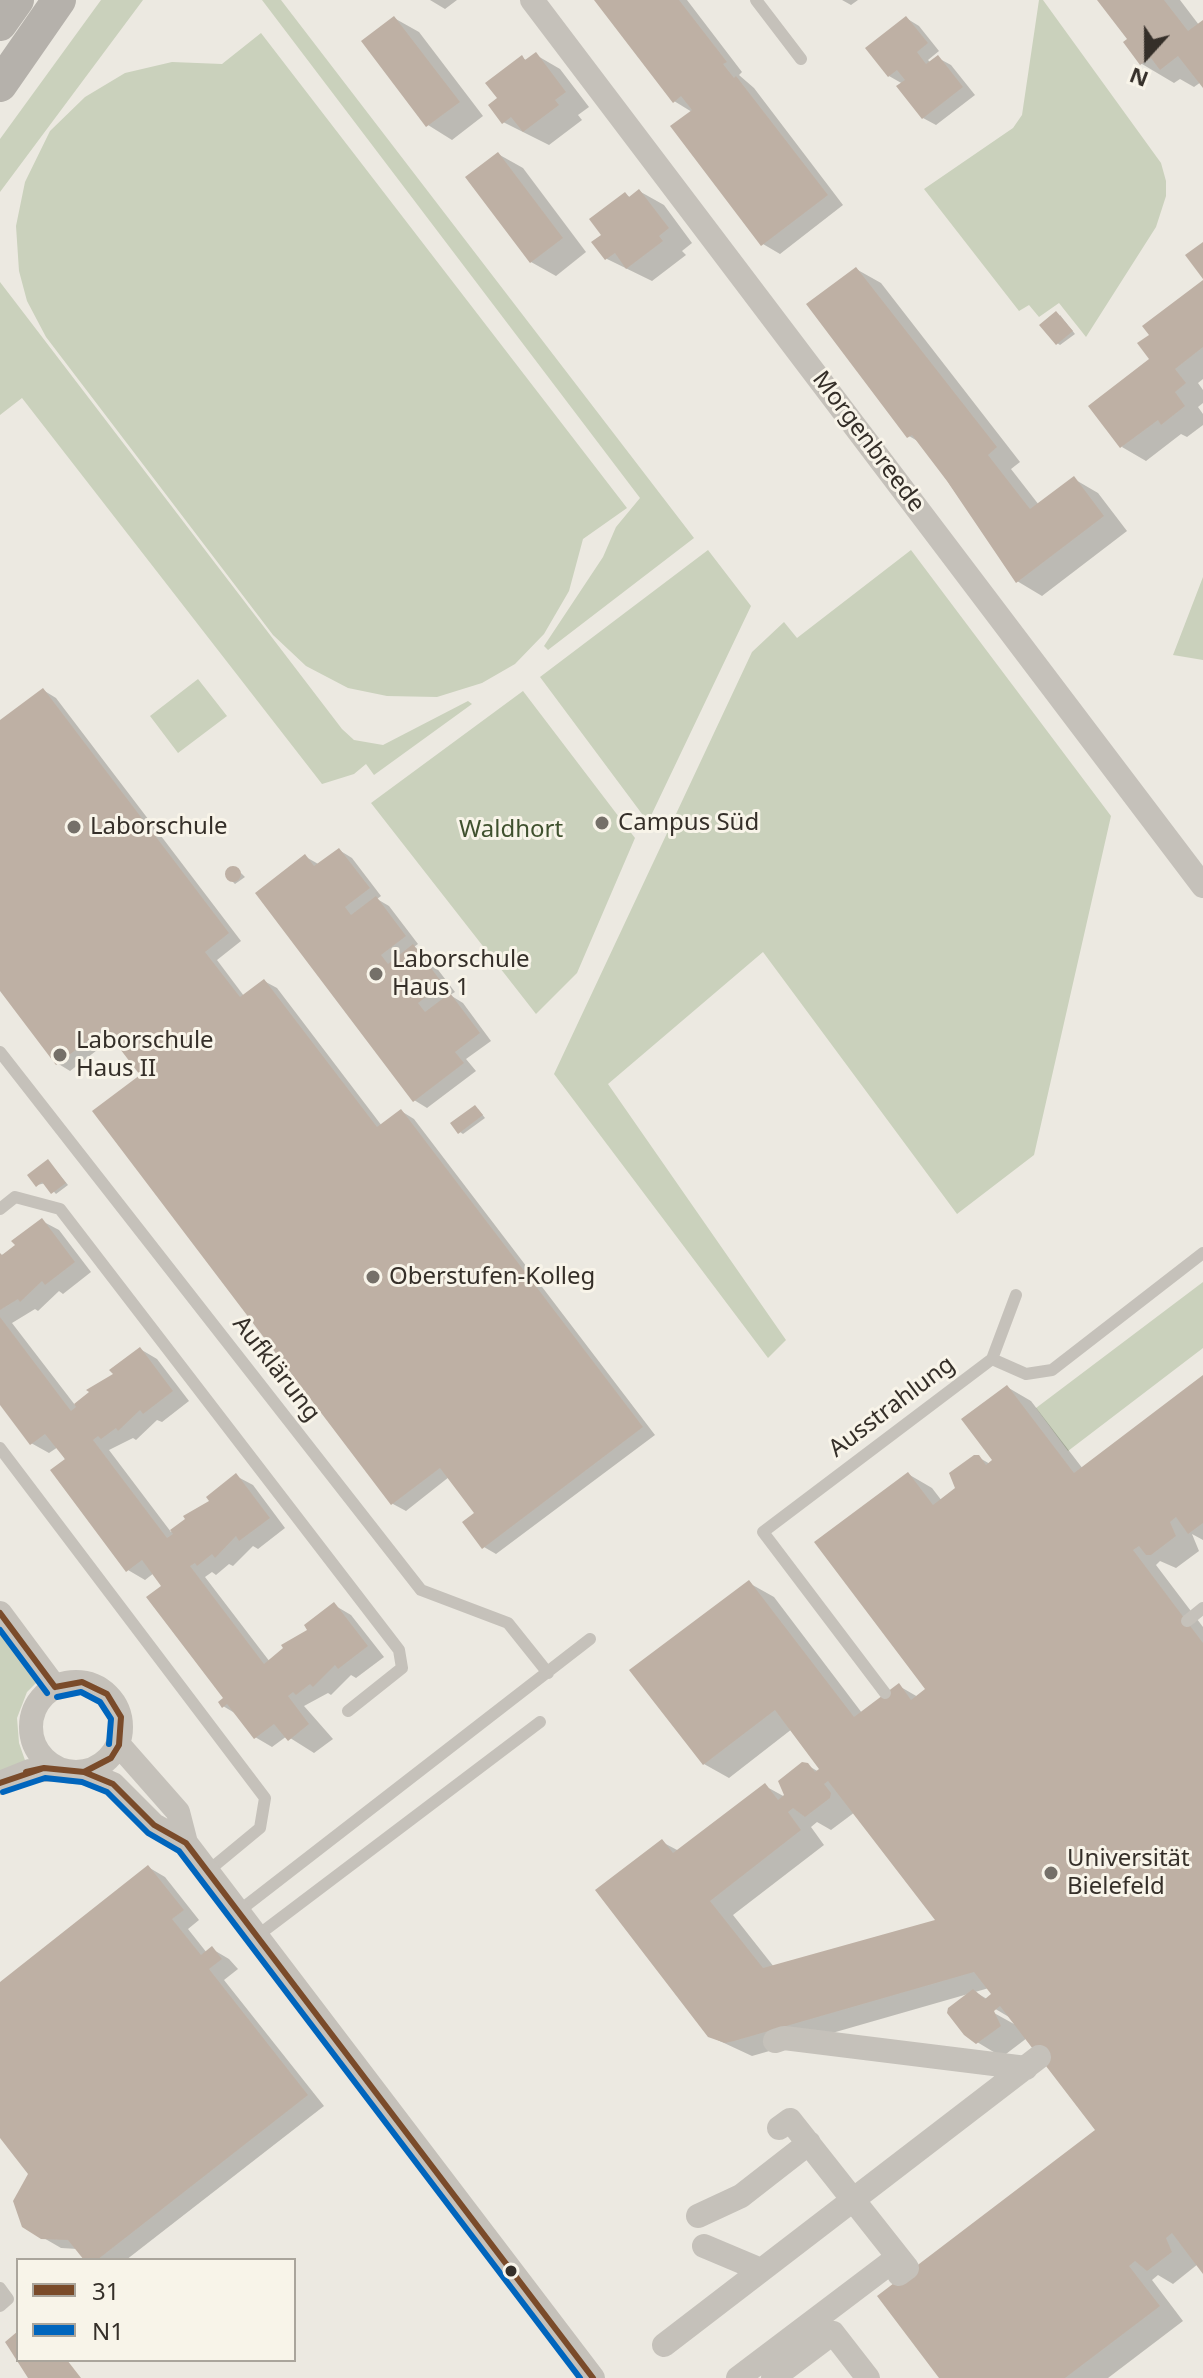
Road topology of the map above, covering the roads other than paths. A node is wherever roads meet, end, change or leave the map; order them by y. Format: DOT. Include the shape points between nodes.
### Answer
graph roads {
  1 [pos="17,0"];
  2 [pos="59,0"];
  3 [pos="532,0"];
  4 [pos="756,0"];
  5 [pos="0,24"];
  6 [pos="801,59"];
  7 [pos="0,85"];
  8 [pos="1203,886"];
  9 [pos="0,1052"];
  10 [pos="0,1209"];
  11 [pos="1203,1253"];
  12 [pos="1016,1295"];
  13 [pos="992,1359"];
  14 [pos="0,1448"];
  15 [pos="1203,1608"];
  16 [pos="0,1613"];
  17 [pos="1187,1621"];
  18 [pos="590,1639"];
  19 [pos="548,1673"];
  20 [pos="55,1687"];
  21 [pos="885,1693"];
  22 [pos="348,1711"];
  23 [pos="540,1722"];
  24 [pos="119,1745"];
  25 [pos="58,1769"];
  26 [pos="84,1772"];
  27 [pos="0,1783"];
  28 [pos="186,1843"];
  29 [pos="208,1871"];
  30 [pos="239,1911"];
  31 [pos="257,1936"];
  32 [pos="775,2041"];
  33 [pos="779,2128"];
  34 [pos="809,2143"];
  35 [pos="853,2200"];
  36 [pos="698,2216"];
  37 [pos="704,2246"];
  38 [pos="761,2270"];
  39 [pos="0,2288"];
  40 [pos="861,2303"];
  41 [pos="0,2306"];
  42 [pos="833,2333"];
  43 [pos="671,2349"];
  44 [pos="593,2378"];
  45 [pos="738,2378"];
  46 [pos="773,2378"];
  47 [pos="868,2378"];
  1 -- 5 [label="street"];
  2 -- 7 [label="street"];
  3 -- 8 [label="street, Morgenbreede"];
  4 -- 6 [label="lane"];
  9 -- 19 [label="lane, Aufklärung" via="421,1590 508,1623"];
  10 -- 22 [label="lane" via="15,1197 60,1209 399,1650 402,1668"];
  11 -- 13 [label="lane" via="1052,1370 1026,1374"];
  12 -- 13 [label="lane, Ausstrahlung"];
  13 -- 21 [label="lane, Ausstrahlung" via="763,1532"];
  14 -- 29 [label="lane" via="265,1798 260,1828"];
  15 -- 17 [label="lane"];
  16 -- 20 [label="street"];
  18 -- 19 [label="lane"];
  19 -- 30 [label="lane"];
  20 -- 24 [label="street" via="82,1682 107,1694 121,1717"];
  20 -- 25 [label="street" via="33,1712 30,1729 44,1760"];
  23 -- 31 [label="lane"];
  24 -- 26 [label="street" via="111,1758"];
  24 -- 28 [label="street" via="178,1812"];
  25 -- 26 [label="street"];
  25 -- 27 [label="street" via="30,1771"];
  26 -- 28 [label="street" via="113,1784 154,1825"];
  28 -- 29 [label="street"];
  29 -- 30 [label="street"];
  30 -- 31 [label="street"];
  31 -- 44 [label="street"];
  32 -- 35 [label="street" via="1032,2062"];
  33 -- 34 [label="street" via="790,2120"];
  34 -- 35 [label="street"];
  34 -- 36 [label="street" via="741,2196"];
  35 -- 38 [label="street"];
  35 -- 45 [label="street" via="899,2265"];
  37 -- 38 [label="street"];
  38 -- 43 [label="street"];
  39 -- 41 [label="lane" via="8,2299"];
  40 -- 42 [label="street" via="835,2322"];
  42 -- 46 [label="street"];
  42 -- 47 [label="street"];
}
